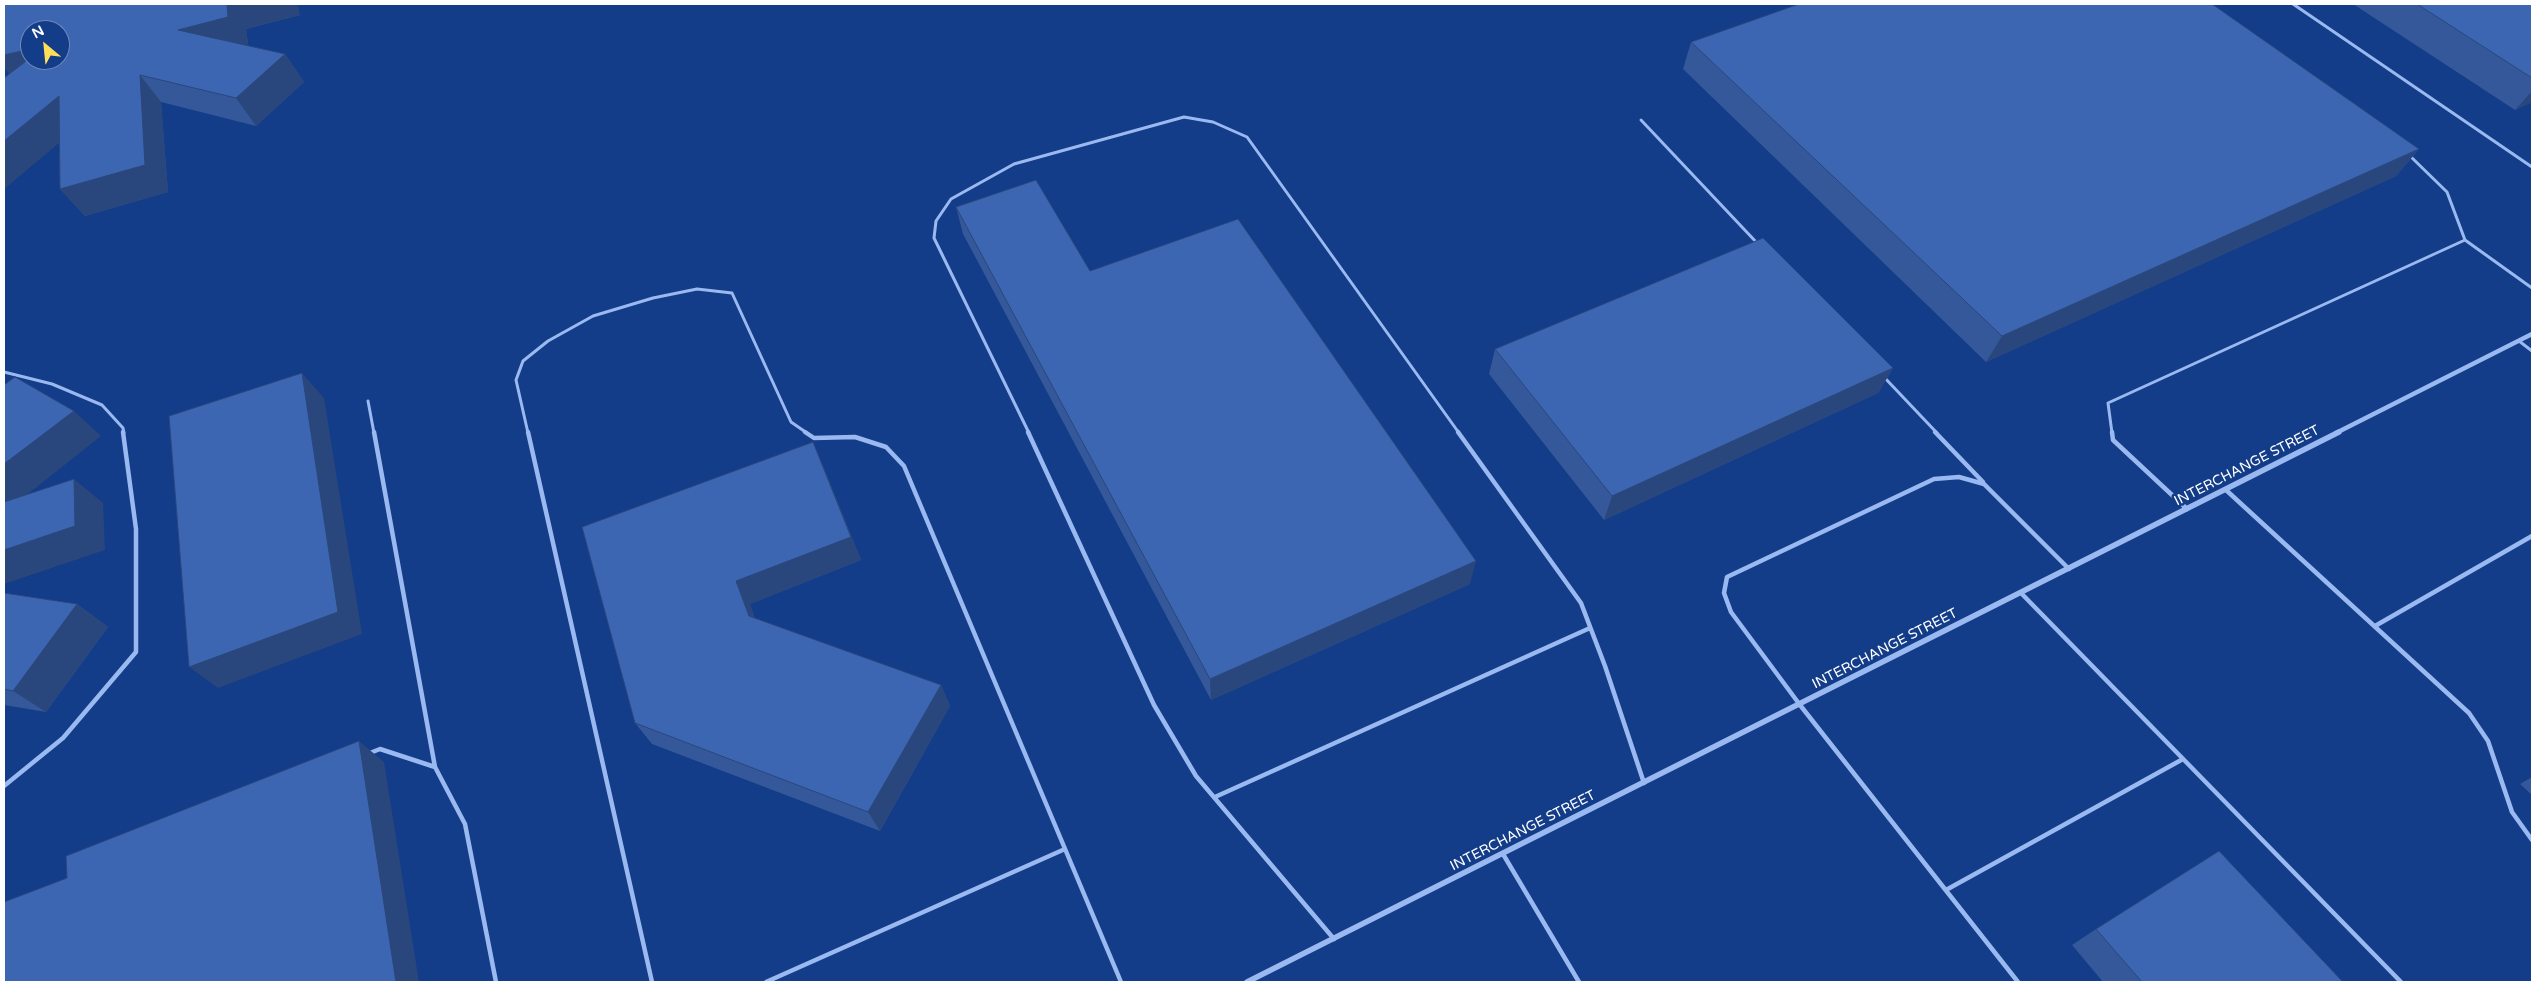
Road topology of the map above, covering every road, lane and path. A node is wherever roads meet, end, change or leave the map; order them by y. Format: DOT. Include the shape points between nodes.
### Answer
graph roads {
  1 [pos="2293,4"];
  2 [pos="1641,120"];
  3 [pos="2402,150"];
  4 [pos="2532,167"];
  5 [pos="2465,240"];
  6 [pos="1762,248"];
  7 [pos="2532,288"];
  8 [pos="2532,334"];
  9 [pos="2519,341"];
  10 [pos="2532,351"];
  11 [pos="1877,370"];
  12 [pos="4,372"];
  13 [pos="368,401"];
  14 [pos="1984,484"];
  15 [pos="2226,490"];
  16 [pos="2187,509"];
  17 [pos="2532,536"];
  18 [pos="2069,569"];
  19 [pos="2021,593"];
  20 [pos="2375,626"];
  21 [pos="1590,628"];
  22 [pos="1800,705"];
  23 [pos="361,757"];
  24 [pos="2183,759"];
  25 [pos="435,766"];
  26 [pos="1644,783"];
  27 [pos="4,786"];
  28 [pos="1215,797"];
  29 [pos="2532,840"];
  30 [pos="1065,849"];
  31 [pos="1503,854"];
  32 [pos="1946,890"];
  33 [pos="1334,939"];
  34 [pos="496,982"];
  35 [pos="652,982"];
  36 [pos="766,982"];
  37 [pos="1121,982"];
  38 [pos="1247,982"];
  39 [pos="1579,982"];
  40 [pos="2018,982"];
  41 [pos="2401,982"];
  1 -- 4 [label="lane"];
  2 -- 6 [label="lane"];
  3 -- 5 [label="lane" via="2447,192"];
  5 -- 7 [label="lane"];
  5 -- 16 [label="lane" via="2108,403 2113,440"];
  8 -- 9 [label="street, INTERCHANGE STREET"];
  9 -- 10 [label="lane"];
  9 -- 15 [label="street, INTERCHANGE STREET"];
  11 -- 14 [label="lane"];
  12 -- 27 [label="lane" via="52,384 102,404 123,428 136,529 136,652 63,738"];
  13 -- 25 [label="lane"];
  14 -- 18 [label="lane"];
  14 -- 22 [label="lane" via="1958,477 1934,479 1727,577 1724,593 1731,612"];
  15 -- 16 [label="street, INTERCHANGE STREET"];
  15 -- 20 [label="lane"];
  16 -- 18 [label="street, INTERCHANGE STREET"];
  17 -- 20 [label="lane"];
  18 -- 19 [label="street, INTERCHANGE STREET"];
  19 -- 22 [label="street, INTERCHANGE STREET"];
  19 -- 24 [label="lane"];
  20 -- 29 [label="lane" via="2469,713 2488,741 2512,812"];
  21 -- 26 [label="lane"];
  21 -- 28 [label="lane"];
  21 -- 28 [label="lane" via="1580,604 1247,137 1213,122 1184,117 1014,164 951,199 936,222 934,238 1038,452 1154,705 1196,776"];
  22 -- 26 [label="street, INTERCHANGE STREET"];
  22 -- 32 [label="lane"];
  23 -- 25 [label="lane" via="380,750"];
  24 -- 32 [label="lane"];
  24 -- 41 [label="lane"];
  25 -- 34 [label="lane" via="465,824"];
  26 -- 31 [label="street, INTERCHANGE STREET"];
  28 -- 33 [label="lane"];
  30 -- 35 [label="lane" via="904,466 886,447 855,437 814,438 791,422 732,293 697,289 593,316 548,341 523,360 516,380"];
  30 -- 36 [label="lane"];
  30 -- 37 [label="lane"];
  31 -- 33 [label="street, INTERCHANGE STREET"];
  31 -- 39 [label="lane"];
  32 -- 40 [label="lane"];
  33 -- 38 [label="street, INTERCHANGE STREET"];
}
